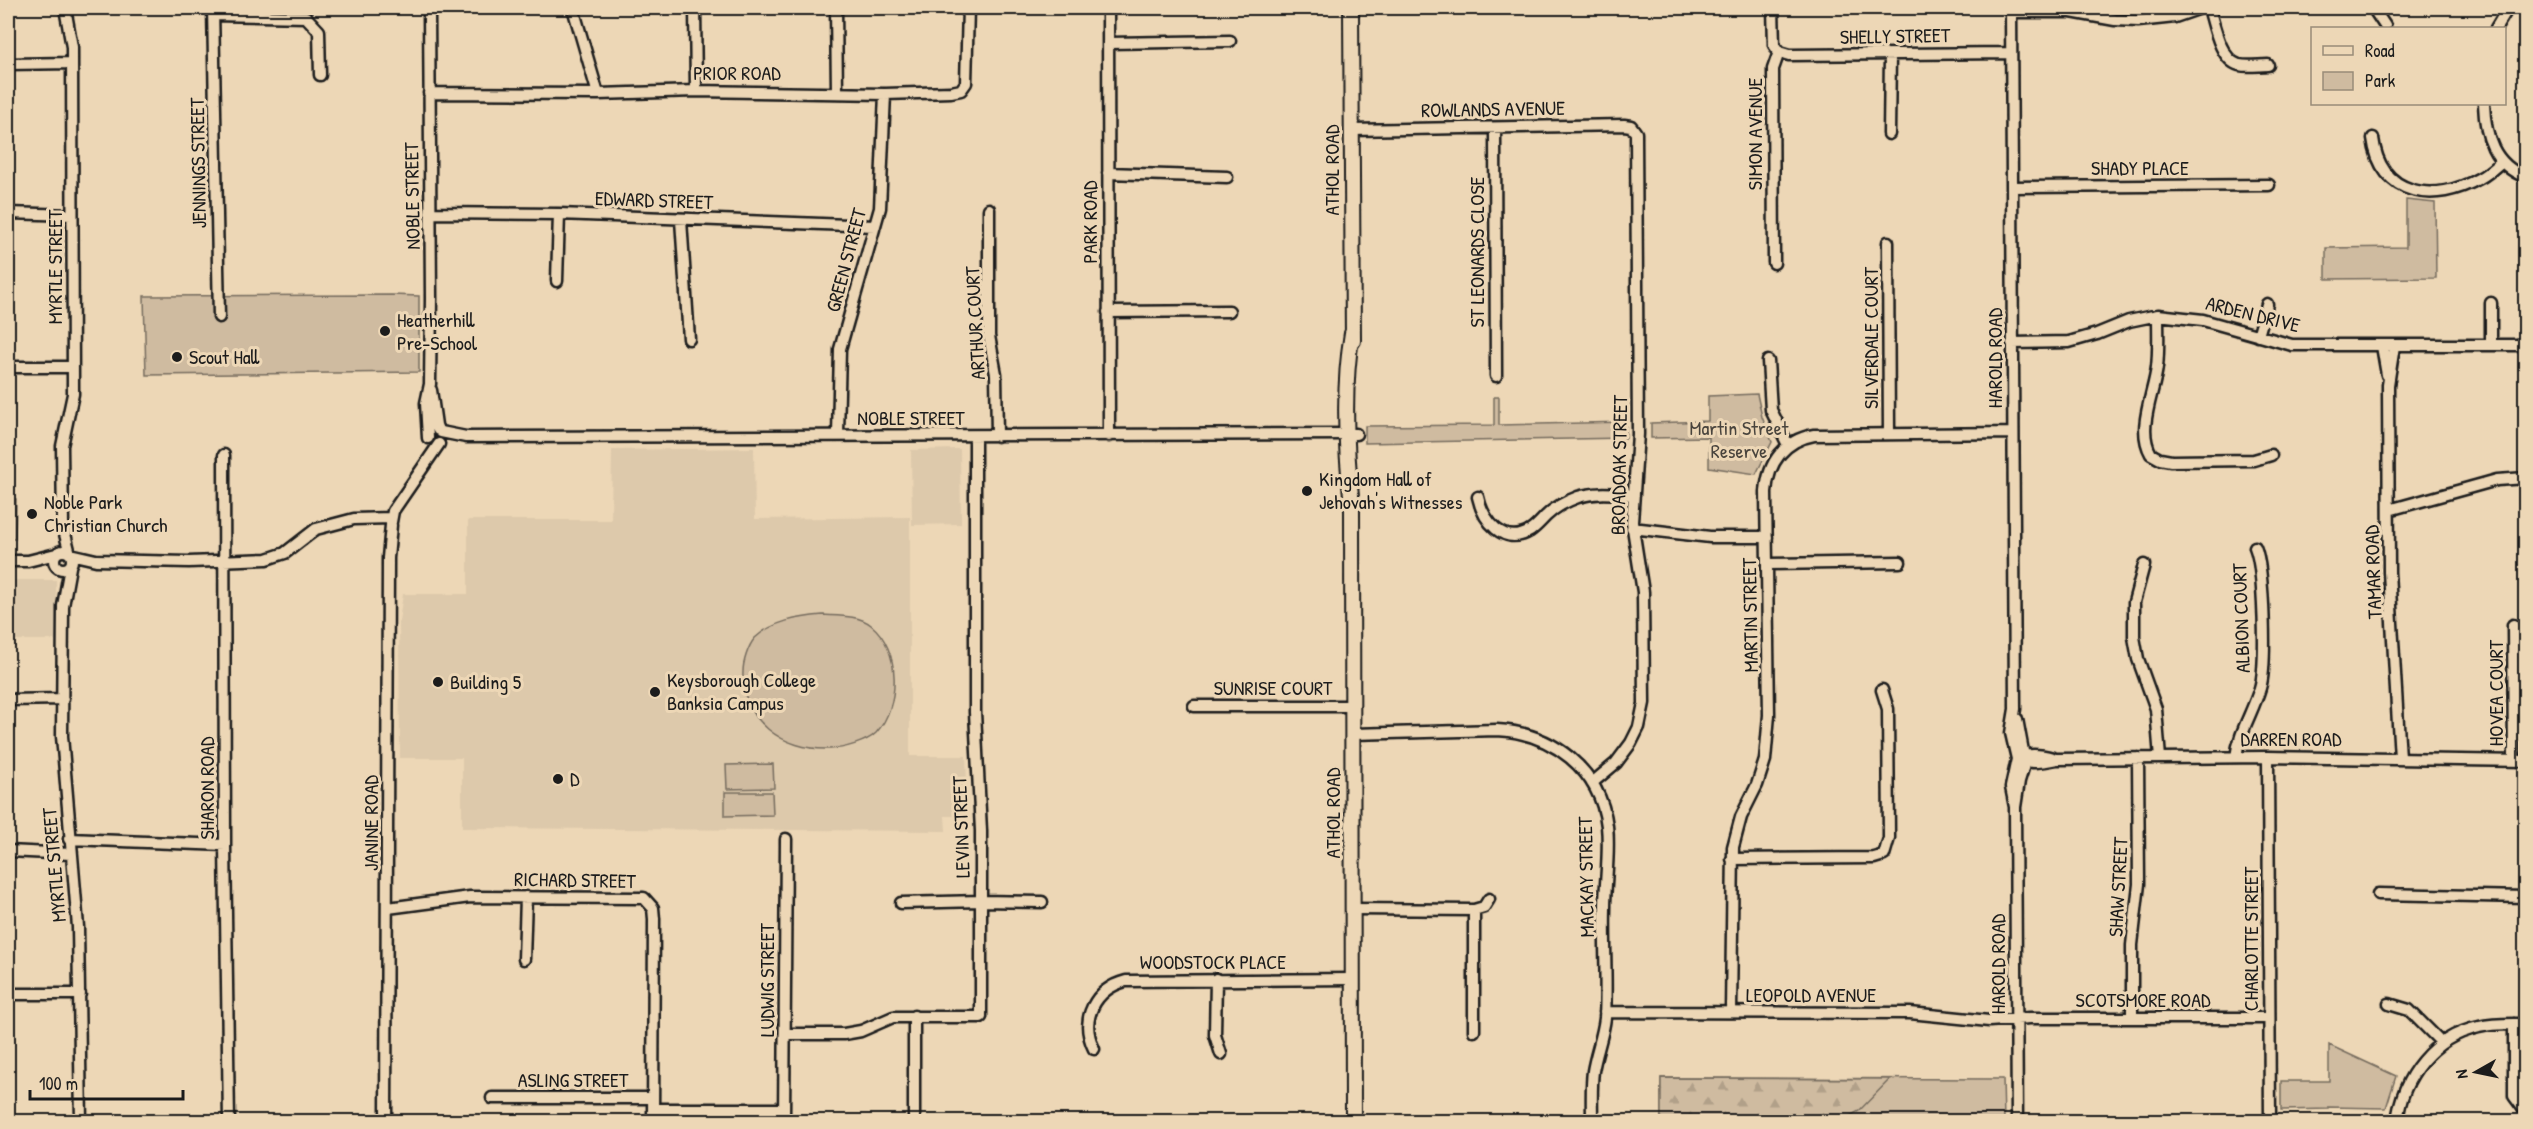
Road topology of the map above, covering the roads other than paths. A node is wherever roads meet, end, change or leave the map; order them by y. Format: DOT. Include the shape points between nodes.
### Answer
graph roads {
  1 [pos="65,8"];
  2 [pos="429,8"];
  3 [pos="573,8"];
  4 [pos="695,8"];
  5 [pos="836,8"];
  6 [pos="968,8"];
  7 [pos="1108,8"];
  8 [pos="1351,8"];
  9 [pos="1773,8"];
  10 [pos="2151,8"];
  11 [pos="2201,8"];
  12 [pos="2209,8"];
  13 [pos="2373,8"];
  14 [pos="2508,8"];
  15 [pos="2011,10"];
  16 [pos="213,11"];
  17 [pos="2152,21"];
  18 [pos="2385,26"];
  19 [pos="2497,27"];
  20 [pos="1230,41"];
  21 [pos="1109,43"];
  22 [pos="1779,52"];
  23 [pos="2010,53"];
  24 [pos="1890,55"];
  25 [pos="72,63"];
  26 [pos="8,64"];
  27 [pos="2268,65"];
  28 [pos="320,75"];
  29 [pos="696,91"];
  30 [pos="837,92"];
  31 [pos="429,93"];
  32 [pos="598,94"];
  33 [pos="885,94"];
  34 [pos="2484,105"];
  35 [pos="1495,128"];
  36 [pos="1634,129"];
  37 [pos="1351,130"];
  38 [pos="1889,134"];
  39 [pos="2373,138"];
  40 [pos="2502,162"];
  41 [pos="1108,173"];
  42 [pos="1227,177"];
  43 [pos="2526,177"];
  44 [pos="2269,185"];
  45 [pos="2012,188"];
  46 [pos="989,209"];
  47 [pos="8,213"];
  48 [pos="430,213"];
  49 [pos="559,214"];
  50 [pos="72,215"];
  51 [pos="681,220"];
  52 [pos="875,226"];
  53 [pos="1888,242"];
  54 [pos="1774,263"];
  55 [pos="557,281"];
  56 [pos="2491,303"];
  57 [pos="2267,304"];
  58 [pos="1228,311"];
  59 [pos="1108,312"];
  60 [pos="2158,315"];
  61 [pos="219,317"];
  62 [pos="2258,336"];
  63 [pos="688,339"];
  64 [pos="2012,343"];
  65 [pos="2491,345"];
  66 [pos="2526,345"];
  67 [pos="2382,346"];
  68 [pos="2394,346"];
  69 [pos="1768,361"];
  70 [pos="8,367"];
  71 [pos="72,367"];
  72 [pos="1496,376"];
  73 [pos="2388,384"];
  74 [pos="2013,433"];
  75 [pos="1352,434"];
  76 [pos="1889,434"];
  77 [pos="838,435"];
  78 [pos="975,436"];
  79 [pos="997,436"];
  80 [pos="1109,436"];
  81 [pos="436,438"];
  82 [pos="1788,445"];
  83 [pos="225,455"];
  84 [pos="2271,456"];
  85 [pos="2526,478"];
  86 [pos="1634,495"];
  87 [pos="1478,497"];
  88 [pos="2389,510"];
  89 [pos="388,521"];
  90 [pos="63,526"];
  91 [pos="1632,528"];
  92 [pos="1767,537"];
  93 [pos="2255,547"];
  94 [pos="56,554"];
  95 [pos="70,554"];
  96 [pos="96,560"];
  97 [pos="224,560"];
  98 [pos="8,561"];
  99 [pos="28,561"];
  100 [pos="1900,562"];
  101 [pos="1768,564"];
  102 [pos="2144,565"];
  103 [pos="71,566"];
  104 [pos="57,567"];
  105 [pos="63,606"];
  106 [pos="2513,625"];
  107 [pos="1882,690"];
  108 [pos="63,699"];
  109 [pos="8,700"];
  110 [pos="1194,706"];
  111 [pos="1353,706"];
  112 [pos="1353,734"];
  113 [pos="2236,757"];
  114 [pos="2268,757"];
  115 [pos="2139,758"];
  116 [pos="2160,758"];
  117 [pos="2400,758"];
  118 [pos="2022,759"];
  119 [pos="2514,760"];
  120 [pos="2526,761"];
  121 [pos="1592,783"];
  122 [pos="786,838"];
  123 [pos="69,839"];
  124 [pos="225,845"];
  125 [pos="8,851"];
  126 [pos="71,854"];
  127 [pos="1732,859"];
  128 [pos="2378,894"];
  129 [pos="526,897"];
  130 [pos="2526,897"];
  131 [pos="1489,899"];
  132 [pos="981,901"];
  133 [pos="1042,902"];
  134 [pos="901,903"];
  135 [pos="388,908"];
  136 [pos="1353,909"];
  137 [pos="1474,910"];
  138 [pos="524,959"];
  139 [pos="1216,979"];
  140 [pos="1353,979"];
  141 [pos="8,994"];
  142 [pos="80,994"];
  143 [pos="2389,1004"];
  144 [pos="1605,1012"];
  145 [pos="1731,1012"];
  146 [pos="914,1016"];
  147 [pos="2269,1017"];
  148 [pos="2132,1018"];
  149 [pos="2016,1019"];
  150 [pos="2520,1024"];
  151 [pos="1474,1031"];
  152 [pos="784,1034"];
  153 [pos="2442,1043"];
  154 [pos="1094,1049"];
  155 [pos="1221,1054"];
  156 [pos="492,1098"];
  157 [pos="653,1104"];
  158 [pos="2523,1108"];
  159 [pos="784,1109"];
  160 [pos="81,1122"];
  161 [pos="229,1122"];
  162 [pos="386,1122"];
  163 [pos="653,1122"];
  164 [pos="784,1122"];
  165 [pos="914,1122"];
  166 [pos="1353,1122"];
  167 [pos="1592,1122"];
  168 [pos="2017,1122"];
  169 [pos="2270,1122"];
  170 [pos="2397,1122"];
  1 -- 25 [label="street, MYRTLE STREET"];
  2 -- 31 [label="street, NOBLE STREET"];
  3 -- 32 [label="street"];
  4 -- 29 [label="street"];
  5 -- 30 [label="street"];
  6 -- 33 [label="street, PRIOR ROAD" via="966,83 961,90"];
  7 -- 21 [label="street, PARK ROAD"];
  8 -- 37 [label="main road, ATHOL ROAD"];
  9 -- 22 [label="street, SIMON AVENUE" via="1774,45"];
  10 -- 17 [label="street"];
  11 -- 17 [label="street"];
  12 -- 27 [label="street" via="2221,44 2231,59 2239,65"];
  13 -- 18 [label="street"];
  14 -- 19 [label="street"];
  15 -- 17 [label="street"];
  15 -- 23 [label="street, HAROLD ROAD"];
  16 -- 28 [label="street" via="306,17 319,31"];
  16 -- 61 [label="street, JENNINGS STREET"];
  20 -- 21 [label="street"];
  21 -- 41 [label="street, PARK ROAD"];
  22 -- 24 [label="street, SHELLY STREET"];
  22 -- 54 [label="street, SIMON AVENUE" via="1773,69"];
  23 -- 24 [label="street, SHELLY STREET"];
  23 -- 45 [label="street, HAROLD ROAD"];
  24 -- 38 [label="street"];
  25 -- 26 [label="street"];
  25 -- 50 [label="street, MYRTLE STREET"];
  29 -- 30 [label="street, PRIOR ROAD"];
  29 -- 32 [label="street, PRIOR ROAD"];
  30 -- 33 [label="street, PRIOR ROAD"];
  31 -- 32 [label="street, PRIOR ROAD"];
  31 -- 48 [label="street, NOBLE STREET"];
  33 -- 52 [label="street, GREEN STREET" via="882,187"];
  34 -- 40 [label="street" via="2486,133"];
  35 -- 36 [label="street, ROWLANDS AVENUE" via="1624,125"];
  35 -- 37 [label="street, ROWLANDS AVENUE"];
  35 -- 72 [label="street, ST LEONARDS CLOSE"];
  36 -- 86 [label="street, BROADOAK STREET" via="1638,434"];
  37 -- 75 [label="main road, ATHOL ROAD" via="1352,333 1356,373"];
  39 -- 40 [label="street" via="2385,172 2397,184 2416,191 2460,187"];
  40 -- 43 [label="street"];
  41 -- 42 [label="street"];
  41 -- 59 [label="street, PARK ROAD"];
  44 -- 45 [label="street, SHADY PLACE"];
  45 -- 64 [label="street, HAROLD ROAD"];
  46 -- 79 [label="street, ARTHUR COURT" via="989,336 996,374"];
  47 -- 50 [label="street"];
  48 -- 49 [label="street, EDWARD STREET"];
  48 -- 81 [label="street, NOBLE STREET" via="430,384"];
  49 -- 51 [label="street, EDWARD STREET"];
  49 -- 55 [label="street"];
  50 -- 71 [label="street, MYRTLE STREET"];
  51 -- 52 [label="street, EDWARD STREET"];
  51 -- 63 [label="street"];
  52 -- 77 [label="street, GREEN STREET" via="840,348"];
  53 -- 76 [label="street, SILVERDALE COURT"];
  56 -- 65 [label="street"];
  57 -- 62 [label="street"];
  58 -- 59 [label="street"];
  59 -- 80 [label="street, PARK ROAD"];
  60 -- 62 [label="street, ARDEN DRIVE" via="2203,320"];
  60 -- 64 [label="street, ARDEN DRIVE" via="2069,342"];
  60 -- 84 [label="street" via="2157,366 2146,422 2151,454 2171,461 2246,461"];
  62 -- 67 [label="street, ARDEN DRIVE" via="2292,345"];
  64 -- 74 [label="street, HAROLD ROAD"];
  65 -- 66 [label="street, ARDEN DRIVE"];
  65 -- 68 [label="street, ARDEN DRIVE"];
  67 -- 68 [label="street, ARDEN DRIVE"];
  67 -- 73 [label="street, TAMAR ROAD"];
  68 -- 73 [label="street, TAMAR ROAD"];
  69 -- 82 [label="street" via="1770,403"];
  70 -- 71 [label="street"];
  71 -- 90 [label="street, MYRTLE STREET" via="74,393 62,446"];
  73 -- 88 [label="street, TAMAR ROAD"];
  74 -- 76 [label="street"];
  74 -- 118 [label="street, HAROLD ROAD" via="2015,709 2011,733"];
  75 -- 80 [label="street, NOBLE STREET"];
  75 -- 111 [label="main road, ATHOL ROAD" via="1356,472 1352,505"];
  76 -- 82 [label="street" via="1814,435"];
  77 -- 78 [label="street, NOBLE STREET"];
  77 -- 81 [label="street, NOBLE STREET"];
  78 -- 79 [label="street, NOBLE STREET"];
  78 -- 132 [label="street, LEVIN STREET" via="975,712"];
  79 -- 80 [label="street, NOBLE STREET"];
  81 -- 89 [label="street"];
  82 -- 92 [label="street, MARTIN STREET" via="1773,463 1768,478"];
  83 -- 97 [label="street, SHARON ROAD"];
  85 -- 88 [label="street" via="2497,480"];
  86 -- 87 [label="street" via="1597,493 1578,497 1557,507 1533,529 1515,536 1493,528"];
  86 -- 91 [label="street, BROADOAK STREET"];
  88 -- 117 [label="street, TAMAR ROAD"];
  89 -- 97 [label="street" via="354,519 316,530 276,557"];
  89 -- 135 [label="street, JANINE ROAD"];
  90 -- 94 [label="street, MYRTLE STREET"];
  90 -- 95 [label="street, MYRTLE STREET"];
  91 -- 92 [label="street" via="1702,537"];
  91 -- 121 [label="street, BROADOAK STREET" via="1643,592 1644,703 1631,743 1616,763"];
  92 -- 101 [label="street, MARTIN STREET"];
  93 -- 113 [label="street, ALBION COURT" via="2261,571 2262,681 2240,736"];
  94 -- 95 [label="street"];
  94 -- 99 [label="street"];
  94 -- 104 [label="street"];
  95 -- 96 [label="street"];
  95 -- 103 [label="street"];
  96 -- 97 [label="street"];
  96 -- 103 [label="street"];
  97 -- 124 [label="street, SHARON ROAD"];
  98 -- 99 [label="street"];
  99 -- 104 [label="street"];
  100 -- 101 [label="street"];
  101 -- 127 [label="street, MARTIN STREET" via="1767,746 1762,772 1737,829"];
  102 -- 116 [label="street" via="2134,602 2134,637 2156,709"];
  103 -- 104 [label="street" via="65,570"];
  103 -- 105 [label="street, MYRTLE STREET"];
  104 -- 105 [label="street, MYRTLE STREET"];
  105 -- 108 [label="street, MYRTLE STREET"];
  106 -- 119 [label="street, HOVEA COURT"];
  107 -- 127 [label="street" via="1888,709 1889,838 1884,855"];
  108 -- 109 [label="street"];
  108 -- 123 [label="street, MYRTLE STREET"];
  110 -- 111 [label="street, SUNRISE COURT"];
  111 -- 112 [label="main road, ATHOL ROAD"];
  112 -- 121 [label="street, MACKAY STREET" via="1519,732 1558,747"];
  112 -- 136 [label="main road, ATHOL ROAD"];
  113 -- 114 [label="street, DARREN ROAD"];
  113 -- 116 [label="street, DARREN ROAD"];
  114 -- 117 [label="street, DARREN ROAD"];
  114 -- 147 [label="street, CHARLOTTE STREET"];
  115 -- 116 [label="street, DARREN ROAD"];
  115 -- 118 [label="street, DARREN ROAD" via="2056,759 2041,755"];
  115 -- 148 [label="street, SHAW STREET" via="2139,884 2132,945"];
  117 -- 119 [label="street, DARREN ROAD"];
  118 -- 149 [label="street, HAROLD ROAD" via="2011,782 2015,807"];
  119 -- 120 [label="street, DARREN ROAD"];
  121 -- 144 [label="street, MACKAY STREET" via="1607,828"];
  122 -- 152 [label="street, LUDWIG STREET"];
  123 -- 124 [label="street"];
  123 -- 126 [label="street, MYRTLE STREET"];
  124 -- 161 [label="street, SHARON ROAD"];
  125 -- 126 [label="street"];
  126 -- 142 [label="street, MYRTLE STREET"];
  127 -- 145 [label="street, MARTIN STREET"];
  128 -- 130 [label="street"];
  129 -- 135 [label="street, RICHARD STREET" via="470,897"];
  129 -- 138 [label="street"];
  129 -- 157 [label="street, RICHARD STREET" via="644,898 653,908"];
  131 -- 137 [label="street" via="1484,907"];
  132 -- 133 [label="street"];
  132 -- 134 [label="street"];
  132 -- 146 [label="street, LEVIN STREET" via="981,1017"];
  135 -- 162 [label="street, JANINE ROAD"];
  136 -- 137 [label="street"];
  136 -- 140 [label="main road, ATHOL ROAD"];
  137 -- 151 [label="street"];
  139 -- 140 [label="street, WOODSTOCK PLACE"];
  139 -- 154 [label="street, WOODSTOCK PLACE" via="1133,980 1112,986 1099,995 1089,1014"];
  139 -- 155 [label="street" via="1215,1035"];
  140 -- 166 [label="main road, ATHOL ROAD"];
  141 -- 142 [label="street"];
  142 -- 160 [label="street, MYRTLE STREET"];
  143 -- 153 [label="street" via="2409,1010"];
  144 -- 145 [label="street, LEOPOLD AVENUE"];
  144 -- 167 [label="street, MACKAY STREET" via="1593,1074"];
  145 -- 149 [label="street, LEOPOLD AVENUE" via="1910,1013 1977,1020"];
  146 -- 152 [label="street, LEVIN STREET" via="893,1017 844,1034"];
  146 -- 165 [label="street"];
  147 -- 148 [label="street, SCOTSMORE ROAD"];
  147 -- 169 [label="street, CHARLOTTE STREET"];
  148 -- 149 [label="street, SCOTSMORE ROAD"];
  149 -- 168 [label="street, HAROLD ROAD"];
  150 -- 153 [label="street" via="2478,1027"];
  150 -- 158 [label="street" via="2514,1096"];
  152 -- 159 [label="street, LUDWIG STREET"];
  153 -- 170 [label="street" via="2411,1075"];
  156 -- 157 [label="street, ASLING STREET"];
  157 -- 159 [label="street, ASLING STREET"];
  157 -- 163 [label="street, RICHARD STREET"];
  159 -- 164 [label="street, LUDWIG STREET"];
}
